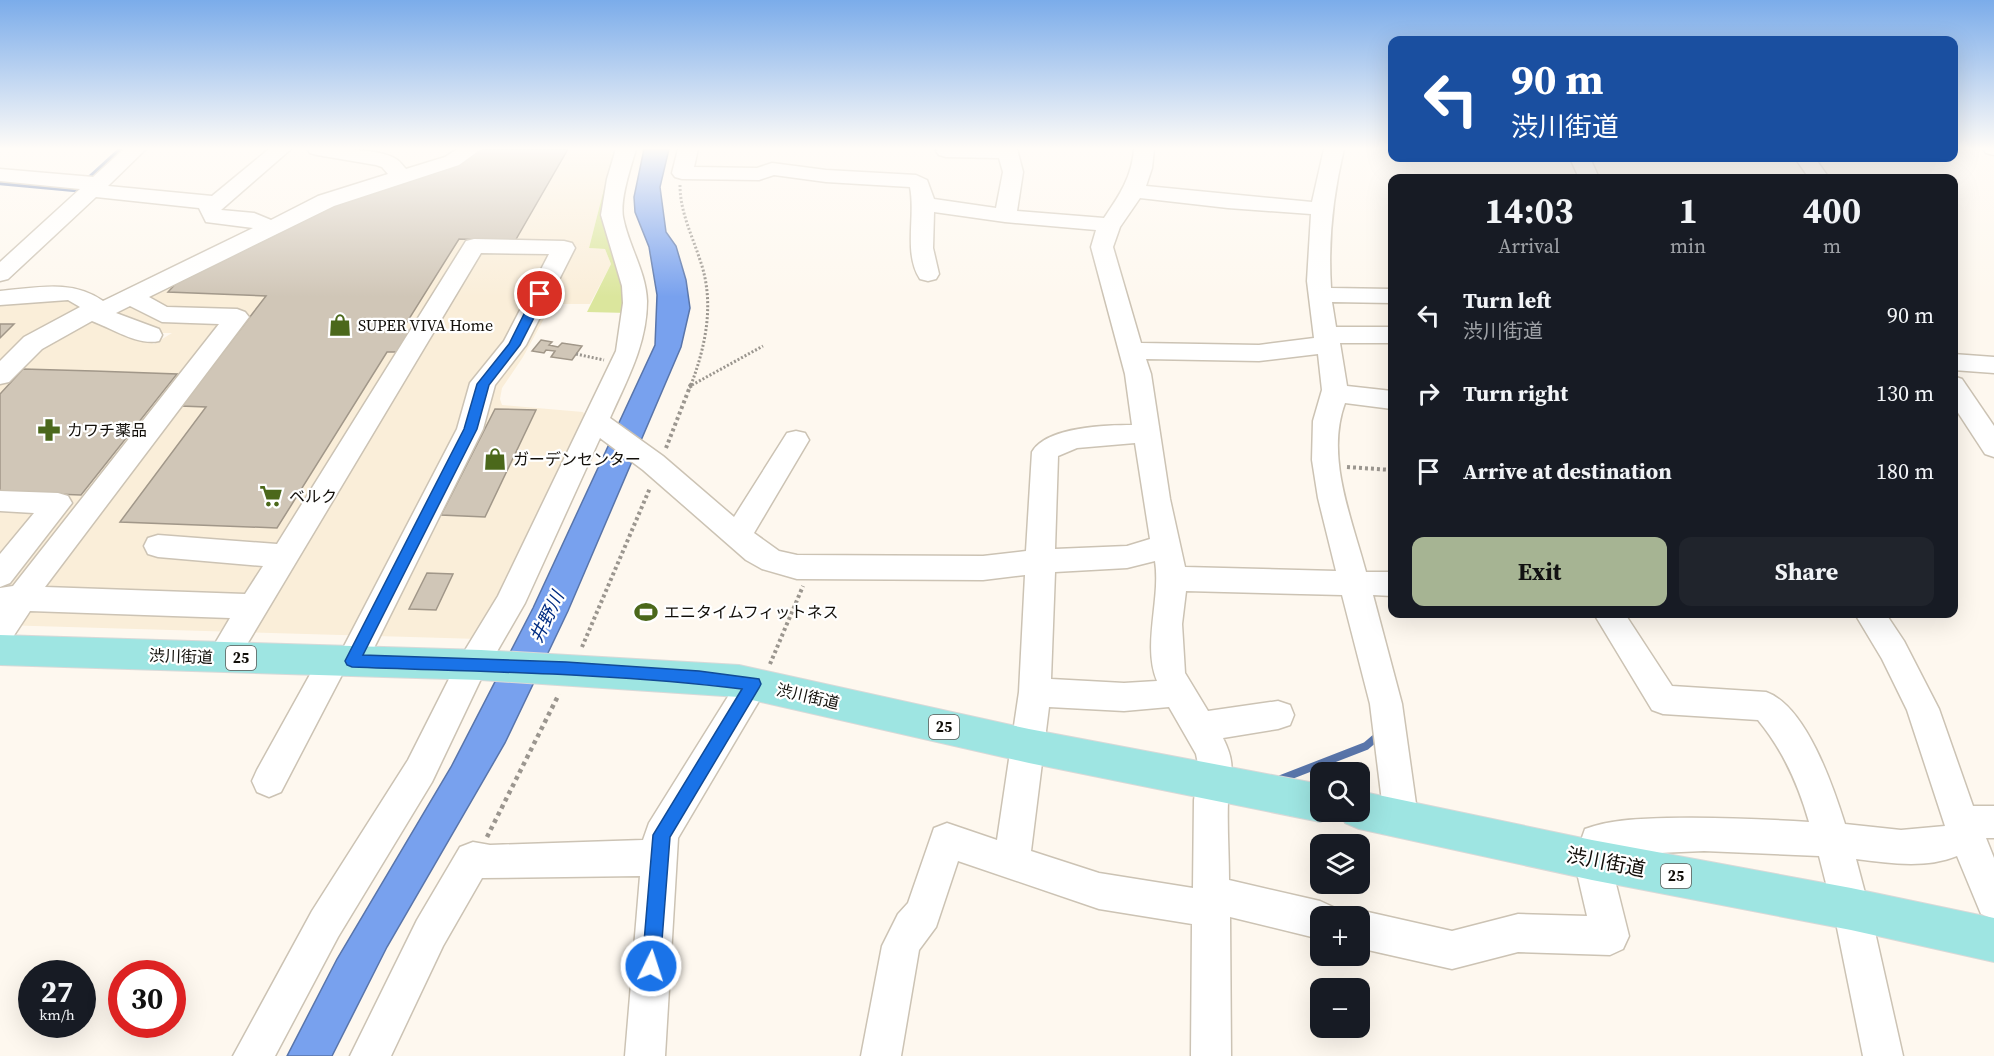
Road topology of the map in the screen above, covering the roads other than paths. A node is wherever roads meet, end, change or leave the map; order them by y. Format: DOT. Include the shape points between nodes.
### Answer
graph roads {
  1 [pos="82,198"];
  2 [pos="180,198"];
  3 [pos="222,198"];
  4 [pos="335,198"];
  5 [pos="614,198"];
  6 [pos="922,198"];
  7 [pos="938,198"];
  8 [pos="1008,198"];
  9 [pos="1128,198"];
  10 [pos="1196,198"];
  11 [pos="1325,198"];
  12 [pos="216,203"];
  13 [pos="1324,209"];
  14 [pos="1005,216"];
  15 [pos="1109,225"];
  16 [pos="271,228"];
  17 [pos="0,274"];
  18 [pos="928,274"];
  19 [pos="1320,295"];
  20 [pos="1388,296"];
  21 [pos="132,297"];
  22 [pos="0,298"];
  23 [pos="99,310"];
  24 [pos="150,334"];
  25 [pos="1388,335"];
  26 [pos="1326,340"];
  27 [pos="1132,351"];
  28 [pos="1958,362"];
  29 [pos="1994,364"];
  30 [pos="0,376"];
  31 [pos="1335,393"];
  32 [pos="1958,393"];
  33 [pos="1388,400"];
  34 [pos="596,421"];
  35 [pos="1145,434"];
  36 [pos="796,440"];
  37 [pos="1994,447"];
  38 [pos="0,501"];
  39 [pos="736,536"];
  40 [pos="158,546"];
  41 [pos="1167,546"];
  42 [pos="285,556"];
  43 [pos="1042,561"];
  44 [pos="0,575"];
  45 [pos="1172,579"];
  46 [pos="1354,582"];
  47 [pos="1388,584"];
  48 [pos="11,598"];
  49 [pos="254,607"];
  50 [pos="1612,618"];
  51 [pos="1873,618"];
  52 [pos="0,631"];
  53 [pos="0,650"];
  54 [pos="223,657"];
  55 [pos="343,661"];
  56 [pos="477,665"];
  57 [pos="760,678"];
  58 [pos="1035,692"];
  59 [pos="1177,692"];
  60 [pos="1278,715"];
  61 [pos="1200,727"];
  62 [pos="1029,746"];
  63 [pos="269,780"];
  64 [pos="1215,782"];
  65 [pos="1310,801"];
  66 [pos="1370,812"];
  67 [pos="1401,818"];
  68 [pos="1974,826"];
  69 [pos="1832,840"];
  70 [pos="658,854"];
  71 [pos="1592,860"];
  72 [pos="1012,863"];
  73 [pos="1994,901"];
  74 [pos="1210,902"];
  75 [pos="1851,909"];
  76 [pos="1310,918"];
  77 [pos="1370,931"];
  78 [pos="1994,940"];
  79 [pos="253,1056"];
  80 [pos="370,1056"];
  81 [pos="645,1056"];
  82 [pos="881,1056"];
  83 [pos="1211,1056"];
  84 [pos="1883,1056"];
  1 -- 17 [label="street"];
  2 -- 12 [label="street"];
  3 -- 12 [label="street"];
  4 -- 16 [label="street"];
  5 -- 34 [label="street" via="612,215 631,273 635,303 628,351"];
  6 -- 18 [label="street" via="922,248"];
  7 -- 14 [label="street"];
  8 -- 14 [label="street"];
  9 -- 15 [label="street"];
  10 -- 13 [label="street"];
  11 -- 13 [label="street"];
  12 -- 16 [label="street" via="209,209 214,217 254,220"];
  13 -- 19 [label="street"];
  14 -- 15 [label="street"];
  15 -- 27 [label="street" via="1102,247"];
  16 -- 21 [label="street"];
  19 -- 20 [label="street"];
  19 -- 26 [label="street"];
  21 -- 23 [label="street"];
  21 -- 48 [label="street" via="162,315 237,317 27,588"];
  22 -- 23 [label="street" via="70,293"];
  23 -- 24 [label="street" via="100,315"];
  23 -- 30 [label="street" via="33,343"];
  25 -- 26 [label="street"];
  26 -- 27 [label="street" via="1259,353"];
  26 -- 31 [label="street"];
  27 -- 35 [label="street"];
  28 -- 29 [label="street"];
  31 -- 33 [label="street"];
  31 -- 46 [label="street" via="1324,439 1325,466"];
  32 -- 37 [label="street"];
  34 -- 39 [label="street"];
  34 -- 56 [label="street"];
  35 -- 41 [label="street"];
  35 -- 43 [label="street" via="1073,440 1045,452"];
  36 -- 39 [label="street"];
  38 -- 44 [label="street" via="58,503"];
  39 -- 43 [label="street" via="772,561 797,567 983,568"];
  40 -- 42 [label="street"];
  41 -- 43 [label="street" via="1126,557"];
  41 -- 45 [label="street"];
  42 -- 49 [label="street"];
  42 -- 55 [label="street" via="474,246 564,248 514,345 483,384 470,429 398,570"];
  43 -- 58 [label="street"];
  45 -- 46 [label="street"];
  45 -- 59 [label="street" via="1167,624 1169,673"];
  46 -- 47 [label="street"];
  46 -- 67 [label="street" via="1386,704"];
  48 -- 49 [label="street"];
  48 -- 52 [label="street"];
  49 -- 54 [label="street"];
  50 -- 69 [label="street" via="1663,700 1766,706 1777,714 1808,772"];
  51 -- 68 [label="street" via="1923,709"];
  53 -- 54 [label="main road, 渋川街道 / 25"];
  54 -- 55 [label="main road, 渋川街道 / 25"];
  55 -- 56 [label="main road, 渋川街道 / 25"];
  55 -- 63 [label="street"];
  56 -- 57 [label="main road, 渋川街道 / 25"];
  56 -- 79 [label="street" via="420,771 325,924"];
  57 -- 62 [label="main road, 渋川街道 / 25"];
  57 -- 70 [label="street" via="674,813 662,835"];
  58 -- 59 [label="street" via="1122,697"];
  58 -- 62 [label="street"];
  59 -- 61 [label="street"];
  60 -- 61 [label="street"];
  61 -- 64 [label="street" via="1214,753"];
  62 -- 64 [label="main road, 渋川街道 / 25"];
  62 -- 72 [label="street"];
  64 -- 65 [label="main road, 渋川街道 / 25"];
  64 -- 74 [label="street" via="1211,800"];
  66 -- 67 [label="main road, 渋川街道 / 25"];
  67 -- 71 [label="main road, 渋川街道 / 25"];
  68 -- 69 [label="street" via="1957,841 1944,845"];
  68 -- 73 [label="street"];
  69 -- 71 [label="street" via="1686,834 1612,836 1598,841"];
  69 -- 75 [label="street"];
  70 -- 80 [label="street" via="626,859 473,859 430,933"];
  70 -- 81 [label="street"];
  71 -- 75 [label="main road, 渋川街道 / 25"];
  71 -- 77 [label="street" via="1610,936 1518,933 1452,950"];
  72 -- 74 [label="street" via="1099,891"];
  72 -- 82 [label="street" via="946,840 923,914 910,927 901,946"];
  74 -- 76 [label="street"];
  74 -- 83 [label="street"];
  75 -- 78 [label="main road, 渋川街道 / 25"];
  75 -- 84 [label="street"];
}
